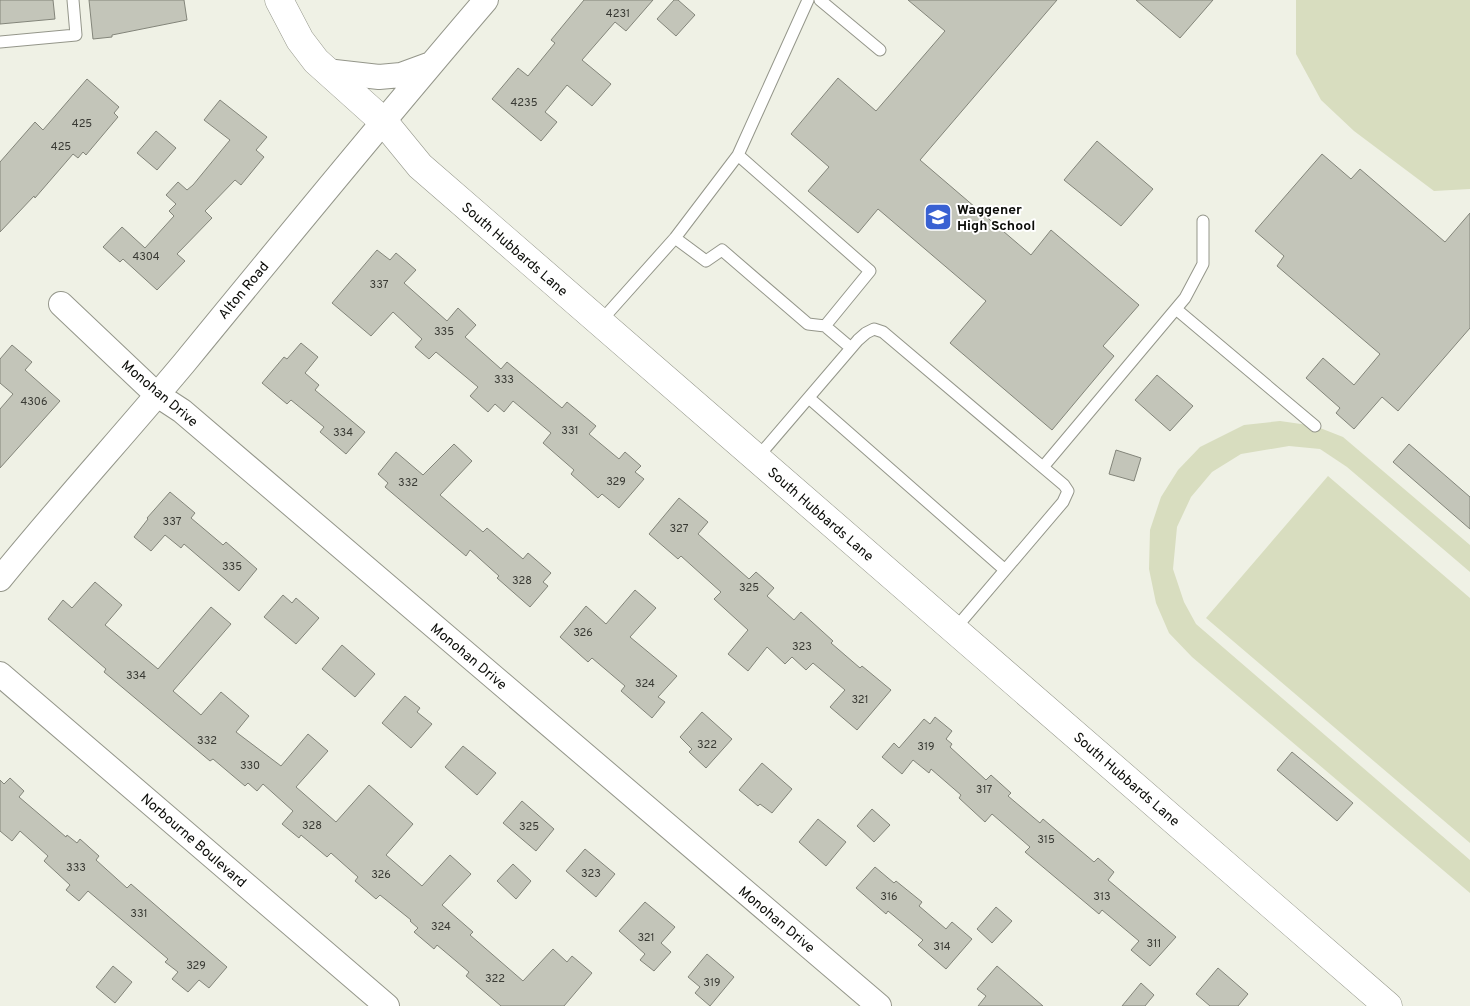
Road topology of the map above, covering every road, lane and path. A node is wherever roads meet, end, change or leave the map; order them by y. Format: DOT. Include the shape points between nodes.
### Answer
graph roads {
  1 [pos="72,0"];
  2 [pos="279,0"];
  3 [pos="486,0"];
  4 [pos="808,0"];
  5 [pos="820,0"];
  6 [pos="0,42"];
  7 [pos="880,50"];
  8 [pos="431,64"];
  9 [pos="326,71"];
  10 [pos="384,122"];
  11 [pos="738,155"];
  12 [pos="1203,222"];
  13 [pos="675,238"];
  14 [pos="60,304"];
  15 [pos="1176,309"];
  16 [pos="600,322"];
  17 [pos="825,326"];
  18 [pos="851,348"];
  19 [pos="156,394"];
  20 [pos="809,398"];
  21 [pos="1315,426"];
  22 [pos="757,458"];
  23 [pos="1043,467"];
  24 [pos="1005,570"];
  25 [pos="0,579"];
  26 [pos="954,630"];
  27 [pos="0,674"];
  28 [pos="387,1006"];
  29 [pos="879,1006"];
  30 [pos="1388,1006"];
  1 -- 6 [label="lane" via="76,35"];
  2 -- 9 [label="street, South Hubbards Lane" via="300,40"];
  3 -- 8 [label="street, Alton Road"];
  4 -- 11 [label="lane"];
  5 -- 7 [label="lane"];
  8 -- 9 [label="street" via="400,75 379,77"];
  8 -- 10 [label="street, Alton Road"];
  9 -- 10 [label="street, South Hubbards Lane"];
  10 -- 16 [label="street, South Hubbards Lane" via="420,166"];
  10 -- 19 [label="street, Alton Road"];
  11 -- 13 [label="lane"];
  11 -- 17 [label="lane" via="870,272"];
  12 -- 15 [label="lane" via="1203,264"];
  13 -- 16 [label="lane"];
  13 -- 17 [label="lane" via="706,261 722,250 808,324"];
  14 -- 19 [label="street, Monohan Drive"];
  15 -- 21 [label="lane"];
  15 -- 23 [label="lane"];
  16 -- 22 [label="street, South Hubbards Lane"];
  17 -- 18 [label="lane"];
  18 -- 20 [label="lane"];
  18 -- 23 [label="lane" via="870,330 883,332"];
  19 -- 25 [label="street, Alton Road"];
  19 -- 29 [label="street, Monohan Drive" via="182,411"];
  20 -- 22 [label="lane"];
  20 -- 24 [label="lane"];
  22 -- 26 [label="street, South Hubbards Lane"];
  23 -- 24 [label="lane" via="1066,487 1067,495"];
  24 -- 26 [label="lane"];
  26 -- 30 [label="street, South Hubbards Lane"];
  27 -- 28 [label="street, Norbourne Boulevard"];
}
